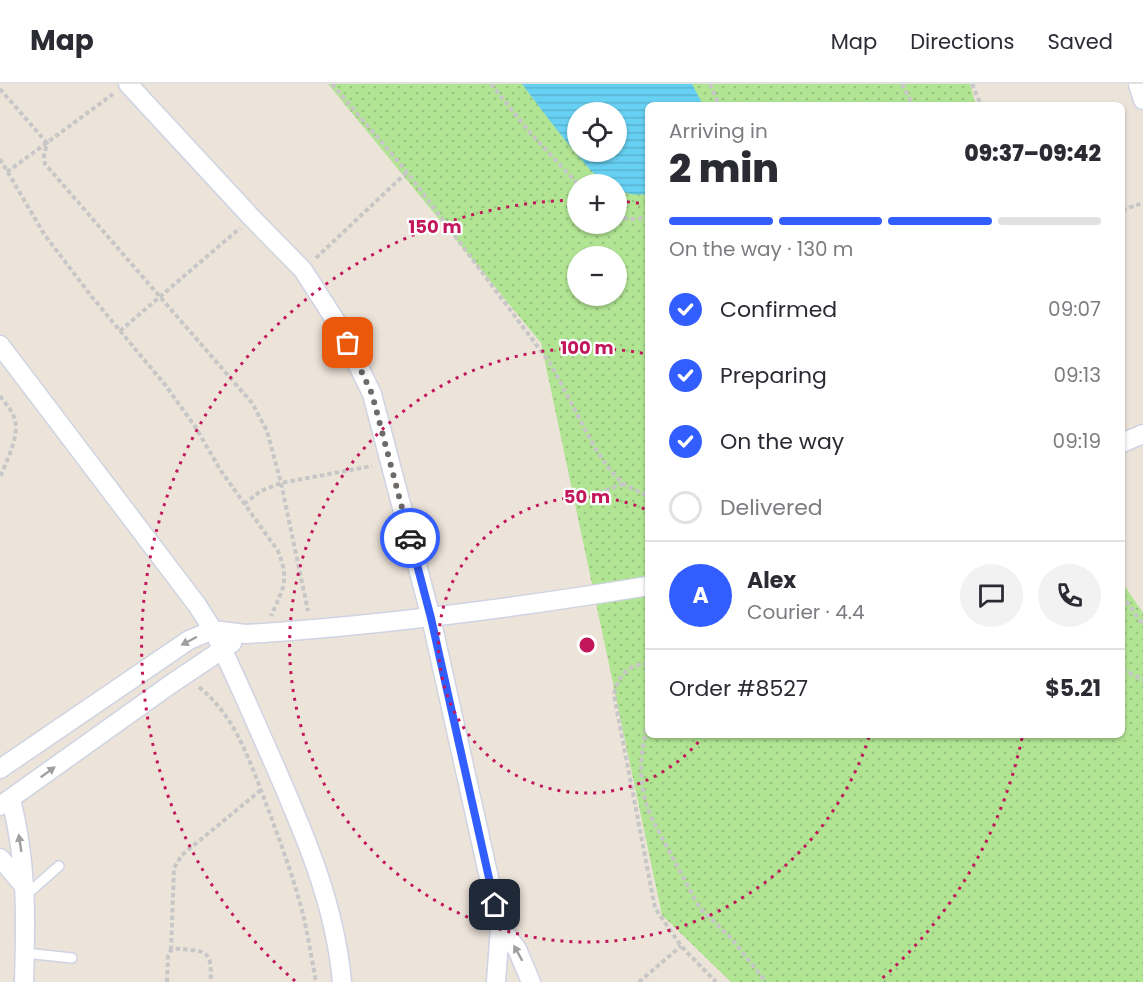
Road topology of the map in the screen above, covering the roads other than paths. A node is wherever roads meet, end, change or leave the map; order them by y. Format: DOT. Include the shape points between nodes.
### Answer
graph roads {
  1 [pos="1138,84"];
  2 [pos="123,87"];
  3 [pos="1143,100"];
  4 [pos="0,345"];
  5 [pos="1143,434"];
  6 [pos="1125,442"];
  7 [pos="645,586"];
  8 [pos="431,618"];
  9 [pos="213,630"];
  10 [pos="244,634"];
  11 [pos="223,650"];
  12 [pos="158,660"];
  13 [pos="178,679"];
  14 [pos="54,730"];
  15 [pos="72,754"];
  16 [pos="2,766"];
  17 [pos="5,802"];
  18 [pos="0,858"];
  19 [pos="59,866"];
  20 [pos="25,891"];
  21 [pos="500,927"];
  22 [pos="25,953"];
  23 [pos="72,958"];
  24 [pos="24,982"];
  25 [pos="342,982"];
  26 [pos="496,982"];
  27 [pos="531,982"];
  1 -- 3 [label="street"];
  2 -- 8 [label="street" via="303,270 339,326 372,394"];
  4 -- 9 [label="street"];
  5 -- 6 [label="street"];
  7 -- 8 [label="street"];
  8 -- 10 [label="street"];
  8 -- 21 [label="street"];
  9 -- 10 [label="street"];
  9 -- 11 [label="street"];
  9 -- 12 [label="street, one-way"];
  10 -- 11 [label="street"];
  11 -- 13 [label="street"];
  11 -- 25 [label="street" via="316,865 332,919"];
  12 -- 13 [label="street"];
  12 -- 14 [label="street"];
  13 -- 15 [label="street"];
  14 -- 15 [label="street"];
  14 -- 16 [label="street"];
  17 -- 15 [label="street, one-way"];
  20 -- 17 [label="street, one-way" via="16,820"];
  18 -- 20 [label="street"];
  19 -- 20 [label="lane"];
  20 -- 22 [label="street"];
  21 -- 26 [label="street"];
  27 -- 21 [label="street, one-way" via="518,949"];
  22 -- 23 [label="lane"];
  22 -- 24 [label="street"];
}
